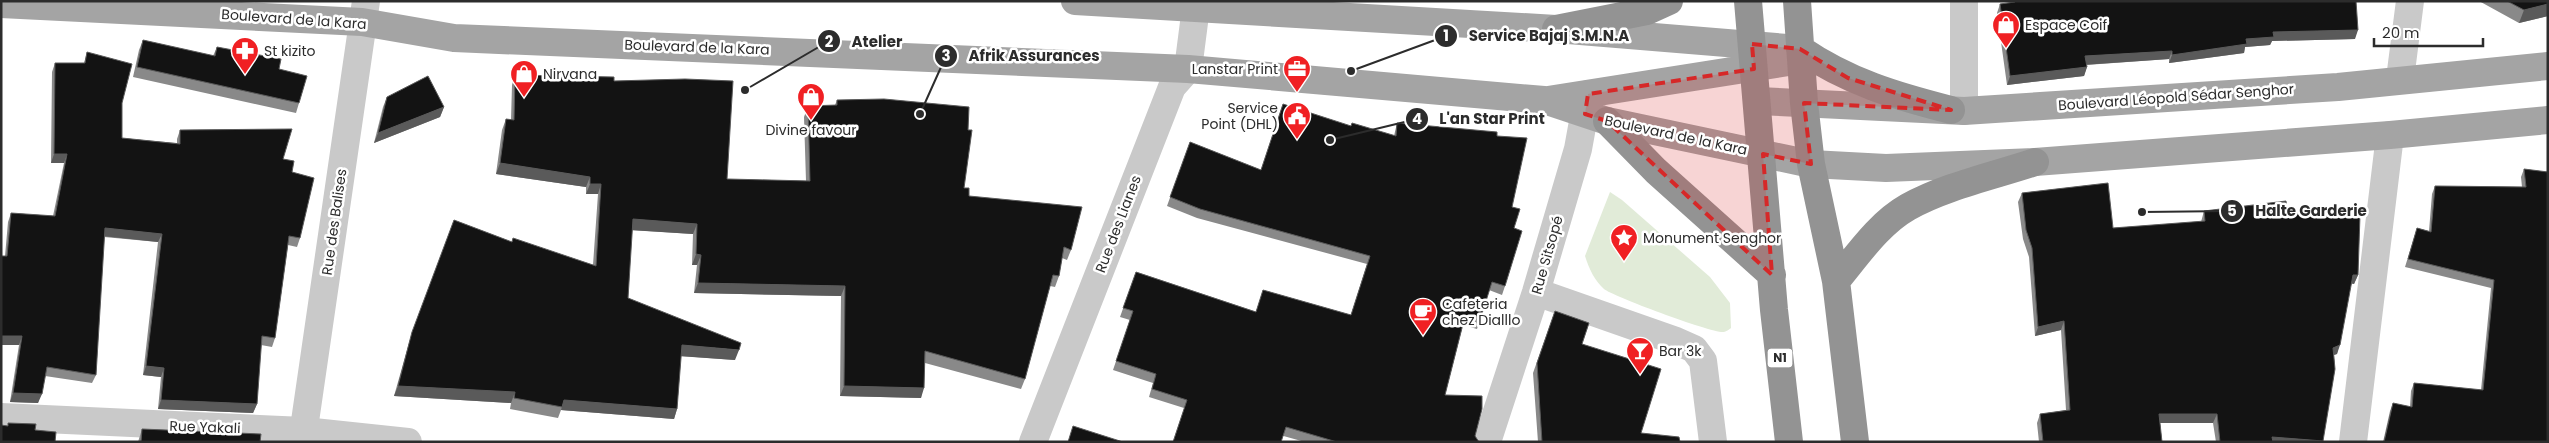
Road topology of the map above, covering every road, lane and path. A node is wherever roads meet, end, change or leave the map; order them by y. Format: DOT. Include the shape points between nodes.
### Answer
graph roads {
  1 [pos="1076,1"];
  2 [pos="1670,1"];
  3 [pos="1748,1"];
  4 [pos="1797,1"];
  5 [pos="1964,1"];
  6 [pos="2410,1"];
  7 [pos="1,4"];
  8 [pos="1196,7"];
  9 [pos="363,21"];
  10 [pos="1556,29"];
  11 [pos="1800,55"];
  12 [pos="1753,56"];
  13 [pos="2548,66"];
  14 [pos="1188,69"];
  15 [pos="2400,79"];
  16 [pos="1758,101"];
  17 [pos="1804,103"];
  18 [pos="1594,110"];
  19 [pos="1958,111"];
  20 [pos="2548,120"];
  21 [pos="2390,135"];
  22 [pos="1763,154"];
  23 [pos="2034,162"];
  24 [pos="1811,164"];
  25 [pos="1772,275"];
  26 [pos="1836,281"];
  27 [pos="1536,292"];
  28 [pos="1,418"];
  29 [pos="303,436"];
  30 [pos="408,442"];
  31 [pos="1033,442"];
  32 [pos="1487,442"];
  33 [pos="1713,442"];
  34 [pos="1789,442"];
  35 [pos="1855,442"];
  36 [pos="2353,442"];
  1 -- 8 [label="main road"];
  2 -- 10 [label="highway" via="1647,11"];
  3 -- 12 [label="highway, N1"];
  4 -- 11 [label="highway"];
  5 -- 19 [label="street"];
  6 -- 15 [label="street"];
  7 -- 9 [label="main road, Boulevard de la Kara"];
  8 -- 10 [label="main road"];
  8 -- 14 [label="street"];
  9 -- 14 [label="main road, Boulevard de la Kara" via="454,38"];
  9 -- 29 [label="street, Rue des Balises"];
  10 -- 12 [label="main road"];
  11 -- 12 [label="main road"];
  11 -- 17 [label="highway"];
  11 -- 19 [label="highway" via="1892,94"];
  12 -- 16 [label="highway, N1"];
  12 -- 18 [label="main road, Boulevard de la Kara"];
  13 -- 15 [label="main road, Boulevard Léopold Sédar Senghor"];
  14 -- 18 [label="main road, Boulevard de la Kara" via="1544,100"];
  14 -- 31 [label="street, Rue des Lianes" via="1172,87"];
  15 -- 19 [label="main road, Boulevard Léopold Sédar Senghor" via="2328,87"];
  16 -- 17 [label="main road, Boulevard Léopold Sédar Senghor"];
  16 -- 22 [label="highway, N1"];
  17 -- 19 [label="main road, Boulevard Léopold Sédar Senghor"];
  17 -- 24 [label="highway"];
  18 -- 22 [label="main road, Boulevard de la Kara"];
  18 -- 25 [label="highway" via="1656,171"];
  18 -- 27 [label="street, Rue Sitsopé" via="1578,149"];
  20 -- 21 [label="main road"];
  21 -- 23 [label="main road"];
  21 -- 36 [label="street"];
  22 -- 24 [label="main road, Boulevard de la Kara"];
  22 -- 25 [label="highway, N1"];
  23 -- 24 [label="main road, Boulevard de la Kara" via="1886,168"];
  23 -- 26 [label="highway" via="1907,208 1881,228"];
  24 -- 26 [label="highway"];
  25 -- 34 [label="highway, N1"];
  26 -- 35 [label="highway"];
  27 -- 32 [label="street, Rue Sitsopé"];
  27 -- 33 [label="street" via="1694,350 1702,361"];
  28 -- 29 [label="street, Rue Yakali"];
  29 -- 30 [label="street, Rue Yakali"];
}
